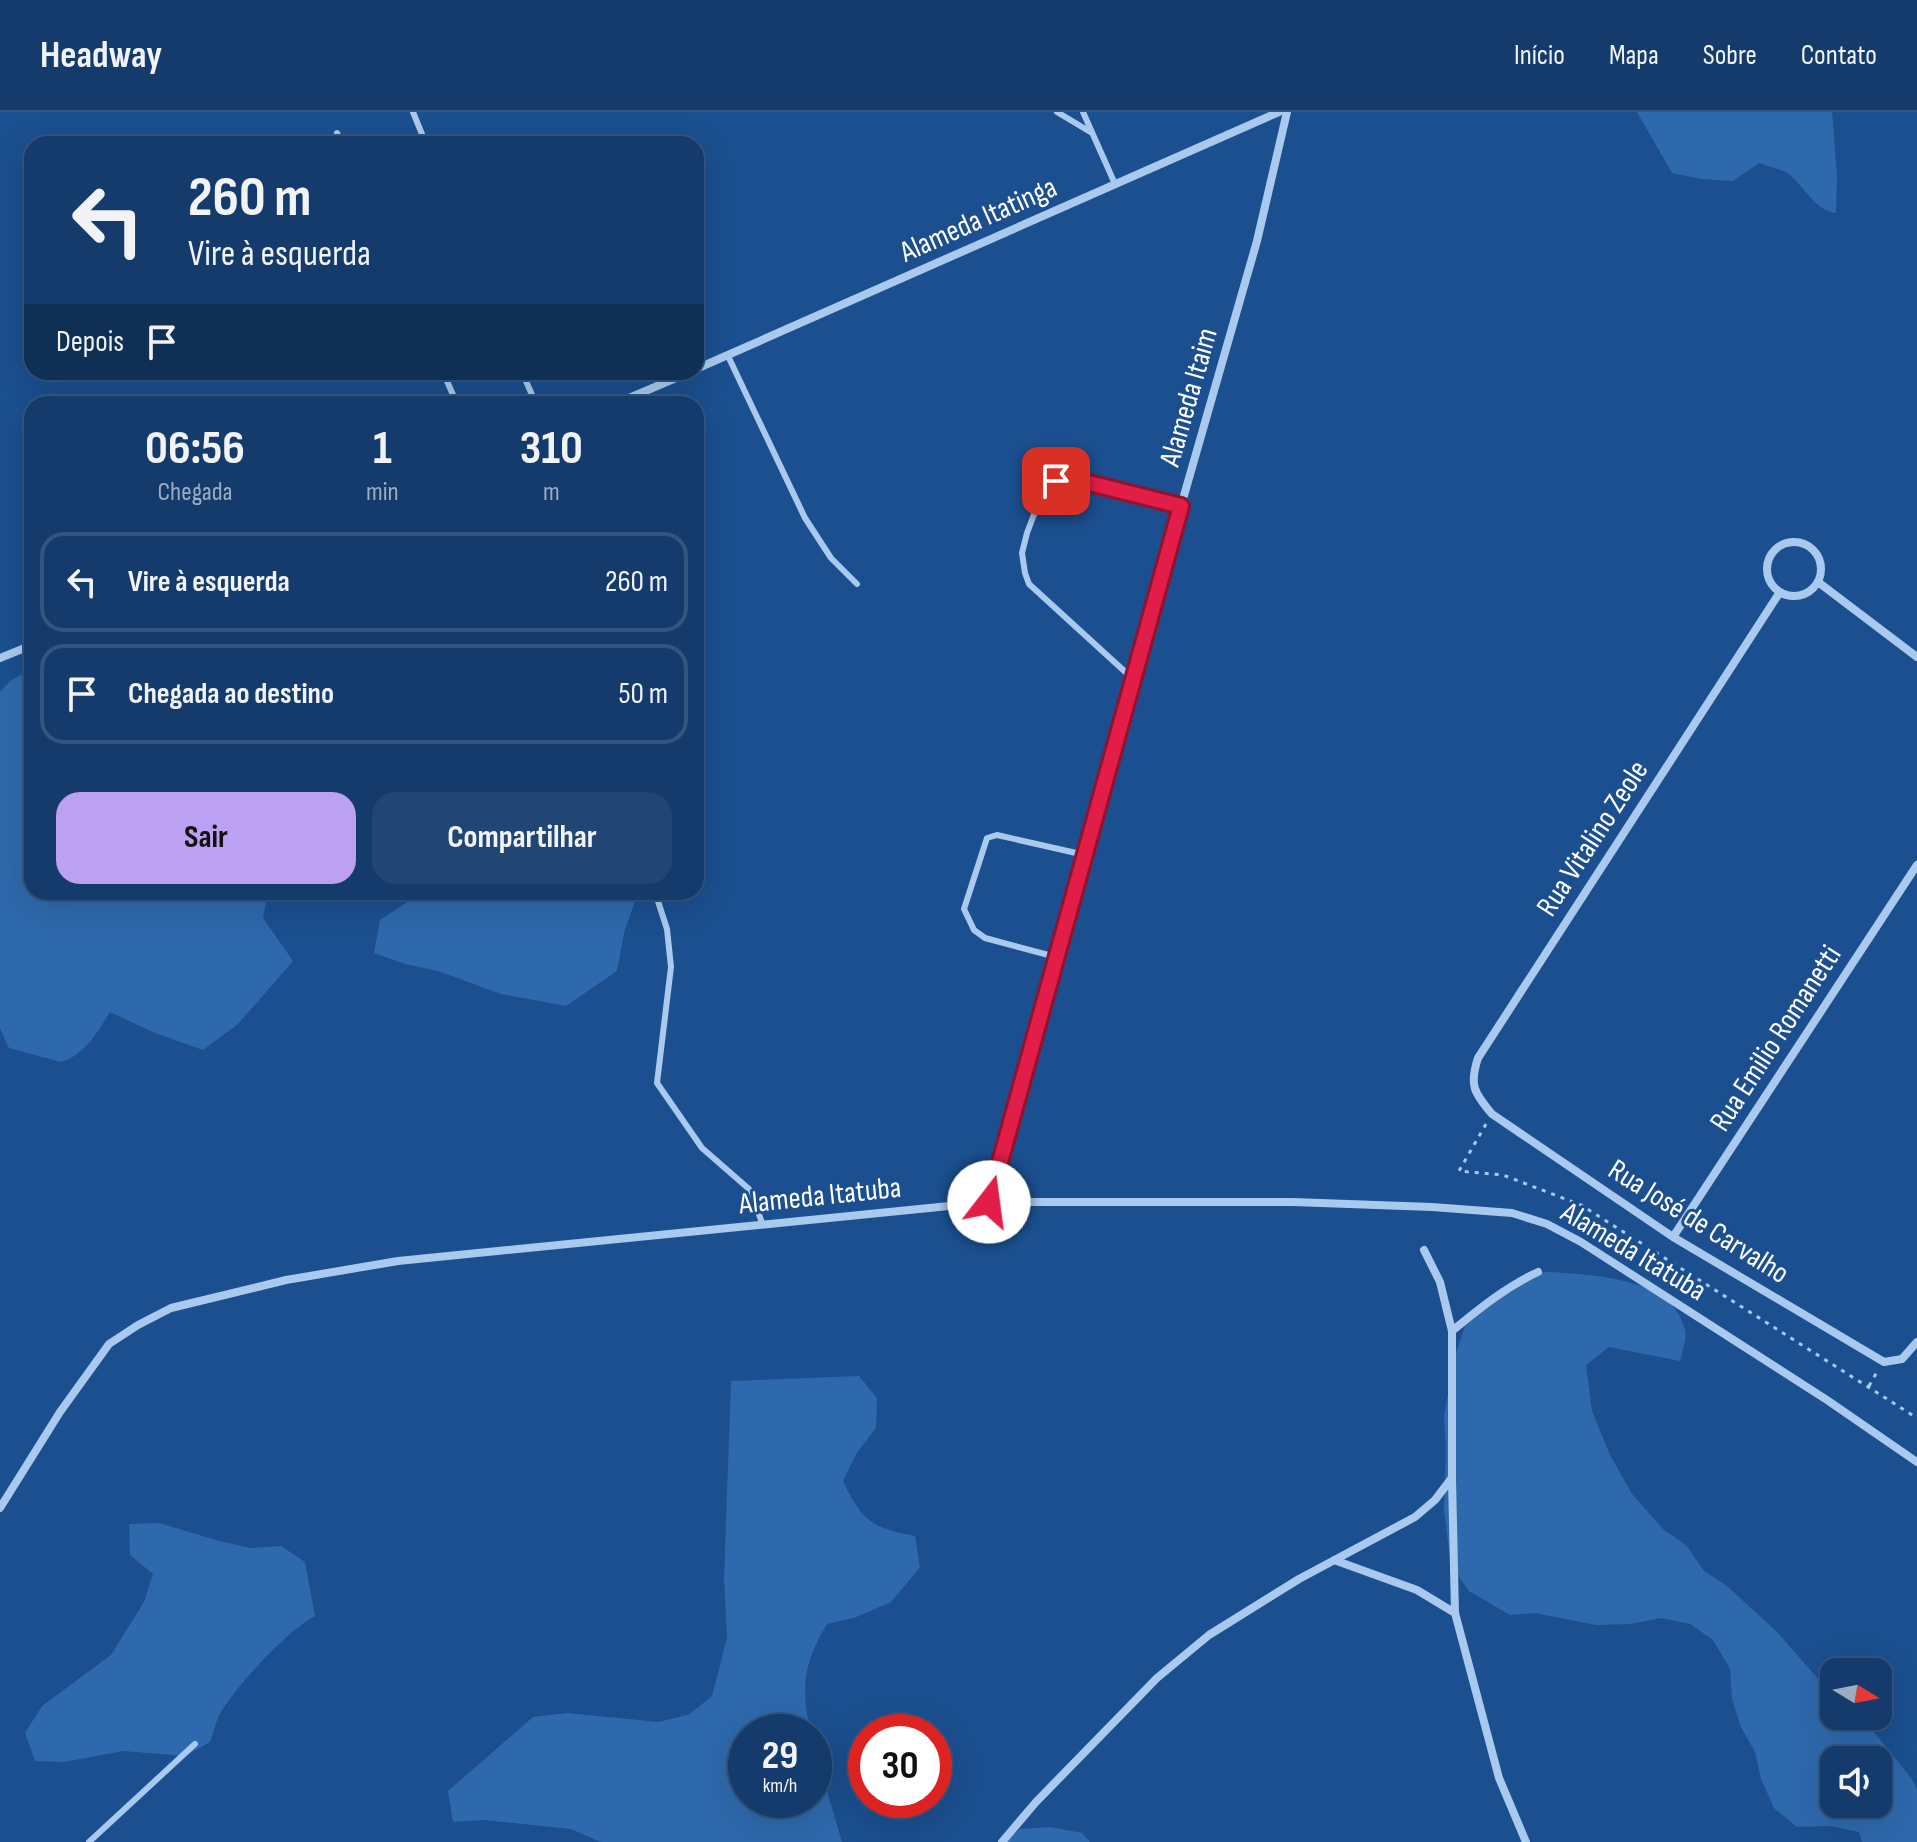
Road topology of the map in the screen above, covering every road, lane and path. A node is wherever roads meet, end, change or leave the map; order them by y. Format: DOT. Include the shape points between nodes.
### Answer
graph roads {
  1 [pos="413,112"];
  2 [pos="1057,112"];
  3 [pos="1083,112"];
  4 [pos="1279,112"];
  5 [pos="1287,112"];
  6 [pos="337,133"];
  7 [pos="1092,133"];
  8 [pos="338,136"];
  9 [pos="423,136"];
  10 [pos="1115,184"];
  11 [pos="728,356"];
  12 [pos="704,366"];
  13 [pos="671,380"];
  14 [pos="634,396"];
  15 [pos="1181,506"];
  16 [pos="1818,582"];
  17 [pos="857,584"];
  18 [pos="1780,592"];
  19 [pos="24,648"];
  20 [pos="1917,657"];
  21 [pos="0,658"];
  22 [pos="1133,679"];
  23 [pos="1085,855"];
  24 [pos="1917,865"];
  25 [pos="658,900"];
  26 [pos="1056,957"];
  27 [pos="1492,1114"];
  28 [pos="989,1202"];
  29 [pos="763,1225"];
  30 [pos="1673,1237"];
  31 [pos="1424,1250"];
  32 [pos="1538,1272"];
  33 [pos="1452,1331"];
  34 [pos="1917,1342"];
  35 [pos="1917,1418"];
  36 [pos="1917,1462"];
  37 [pos="1452,1479"];
  38 [pos="0,1508"];
  39 [pos="1333,1560"];
  40 [pos="1455,1613"];
  41 [pos="195,1744"];
  42 [pos="89,1842"];
  43 [pos="1002,1842"];
  44 [pos="1526,1842"];
  1 -- 9 [label="lane"];
  2 -- 7 [label="lane"];
  3 -- 7 [label="lane"];
  4 -- 10 [label="street, Alameda Itatinga"];
  5 -- 15 [label="street, Alameda Itaim" via="1257,241"];
  6 -- 8 [label="lane"];
  7 -- 10 [label="lane"];
  10 -- 11 [label="street, Alameda Itatinga"];
  11 -- 12 [label="street, Alameda Itatinga"];
  11 -- 17 [label="lane" via="805,518 831,558"];
  13 -- 14 [label="street"];
  15 -- 22 [label="street, Alameda Itaim"];
  15 -- 22 [label="lane" via="1073,479 1056,481 1043,491 1027,533 1022,553 1029,584"];
  16 -- 18 [label="street" via="1805,594"];
  16 -- 18 [label="street" via="1821,565 1813,549 1788,543 1769,560 1769,578"];
  16 -- 20 [label="street"];
  18 -- 27 [label="street, Rua Vitalino Zeole" via="1478,1058 1472,1075 1475,1091"];
  19 -- 21 [label="street"];
  22 -- 23 [label="street, Alameda Itaim"];
  23 -- 26 [label="street, Alameda Itaim"];
  23 -- 26 [label="lane" via="997,835 987,838 964,909 974,930 985,938"];
  24 -- 30 [label="street, Rua Emilio Romanetti"];
  25 -- 29 [label="lane" via="671,967 657,1083 702,1148 749,1189"];
  26 -- 28 [label="street, Alameda Itaim"];
  27 -- 30 [label="street, Rua José de Carvalho"];
  27 -- 35 [label="path" via="1459,1171 1503,1175 1581,1205"];
  28 -- 29 [label="street, Alameda Itatuba"];
  28 -- 36 [label="street, Alameda Itatuba" via="1293,1202 1512,1213 1581,1242"];
  29 -- 38 [label="street, Alameda Itatuba" via="398,1261 286,1280 171,1308 109,1344"];
  30 -- 34 [label="street, Rua José de Carvalho" via="1884,1362 1902,1359"];
  31 -- 33 [label="street" via="1440,1282"];
  32 -- 33 [label="street" via="1483,1304"];
  33 -- 37 [label="street"];
  37 -- 39 [label="street" via="1415,1517"];
  37 -- 40 [label="street"];
  39 -- 40 [label="street" via="1417,1590"];
  39 -- 43 [label="street" via="1209,1635 1157,1678"];
  40 -- 44 [label="street" via="1499,1778"];
  41 -- 42 [label="lane"];
}
